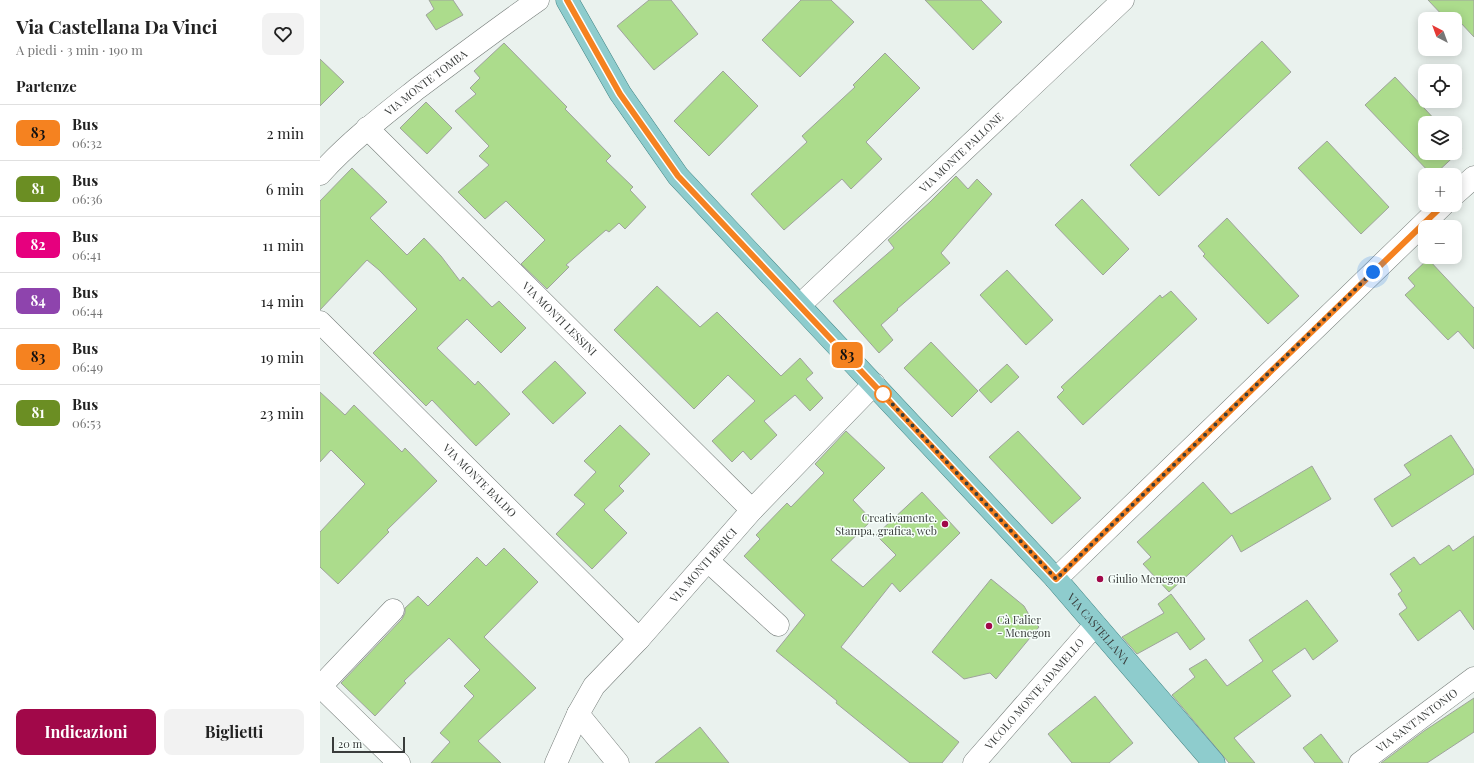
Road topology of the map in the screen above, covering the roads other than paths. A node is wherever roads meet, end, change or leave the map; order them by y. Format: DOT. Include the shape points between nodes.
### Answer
graph roads {
  1 [pos="538,0"];
  2 [pos="567,0"];
  3 [pos="1123,0"];
  4 [pos="367,128"];
  5 [pos="324,161"];
  6 [pos="1474,177"];
  7 [pos="1462,188"];
  8 [pos="1436,212"];
  9 [pos="800,305"];
  10 [pos="320,322"];
  11 [pos="874,384"];
  12 [pos="752,510"];
  13 [pos="708,560"];
  14 [pos="1056,579"];
  15 [pos="393,610"];
  16 [pos="778,625"];
  17 [pos="1095,625"];
  18 [pos="639,639"];
  19 [pos="1474,678"];
  20 [pos="320,687"];
  21 [pos="578,714"];
  22 [pos="399,763"];
  23 [pos="556,763"];
  24 [pos="618,763"];
  25 [pos="974,763"];
  26 [pos="1214,763"];
  27 [pos="1360,763"];
  1 -- 4 [label="street, VIA MONTE TOMBA"];
  2 -- 9 [label="main road, VIA CASTELLANA" via="620,94 678,176"];
  3 -- 9 [label="street, VIA MONTE PALLONE"];
  4 -- 5 [label="street, VIA MONTE TOMBA"];
  4 -- 12 [label="street, VIA MONTI LESSINI"];
  6 -- 7 [label="street"];
  8 -- 14 [label="street"];
  9 -- 11 [label="main road, VIA CASTELLANA"];
  10 -- 18 [label="street, VIA MONTE BALDO"];
  11 -- 12 [label="street, VIA MONTI BERICI"];
  11 -- 14 [label="main road, VIA CASTELLANA"];
  12 -- 13 [label="street, VIA MONTI BERICI"];
  13 -- 16 [label="street"];
  13 -- 18 [label="street, VIA MONTI BERICI"];
  14 -- 17 [label="main road, VIA CASTELLANA"];
  15 -- 20 [label="street"];
  17 -- 25 [label="street, VICOLO MONTE ADAMELLO"];
  17 -- 26 [label="main road, VIA CASTELLANA"];
  18 -- 21 [label="street, VIA MONTI BERICI" via="594,686"];
  19 -- 27 [label="street, VIA SANT'ANTONIO"];
  20 -- 22 [label="street"];
  21 -- 23 [label="street, VIA MONTI BERICI"];
  21 -- 24 [label="street"];
}
